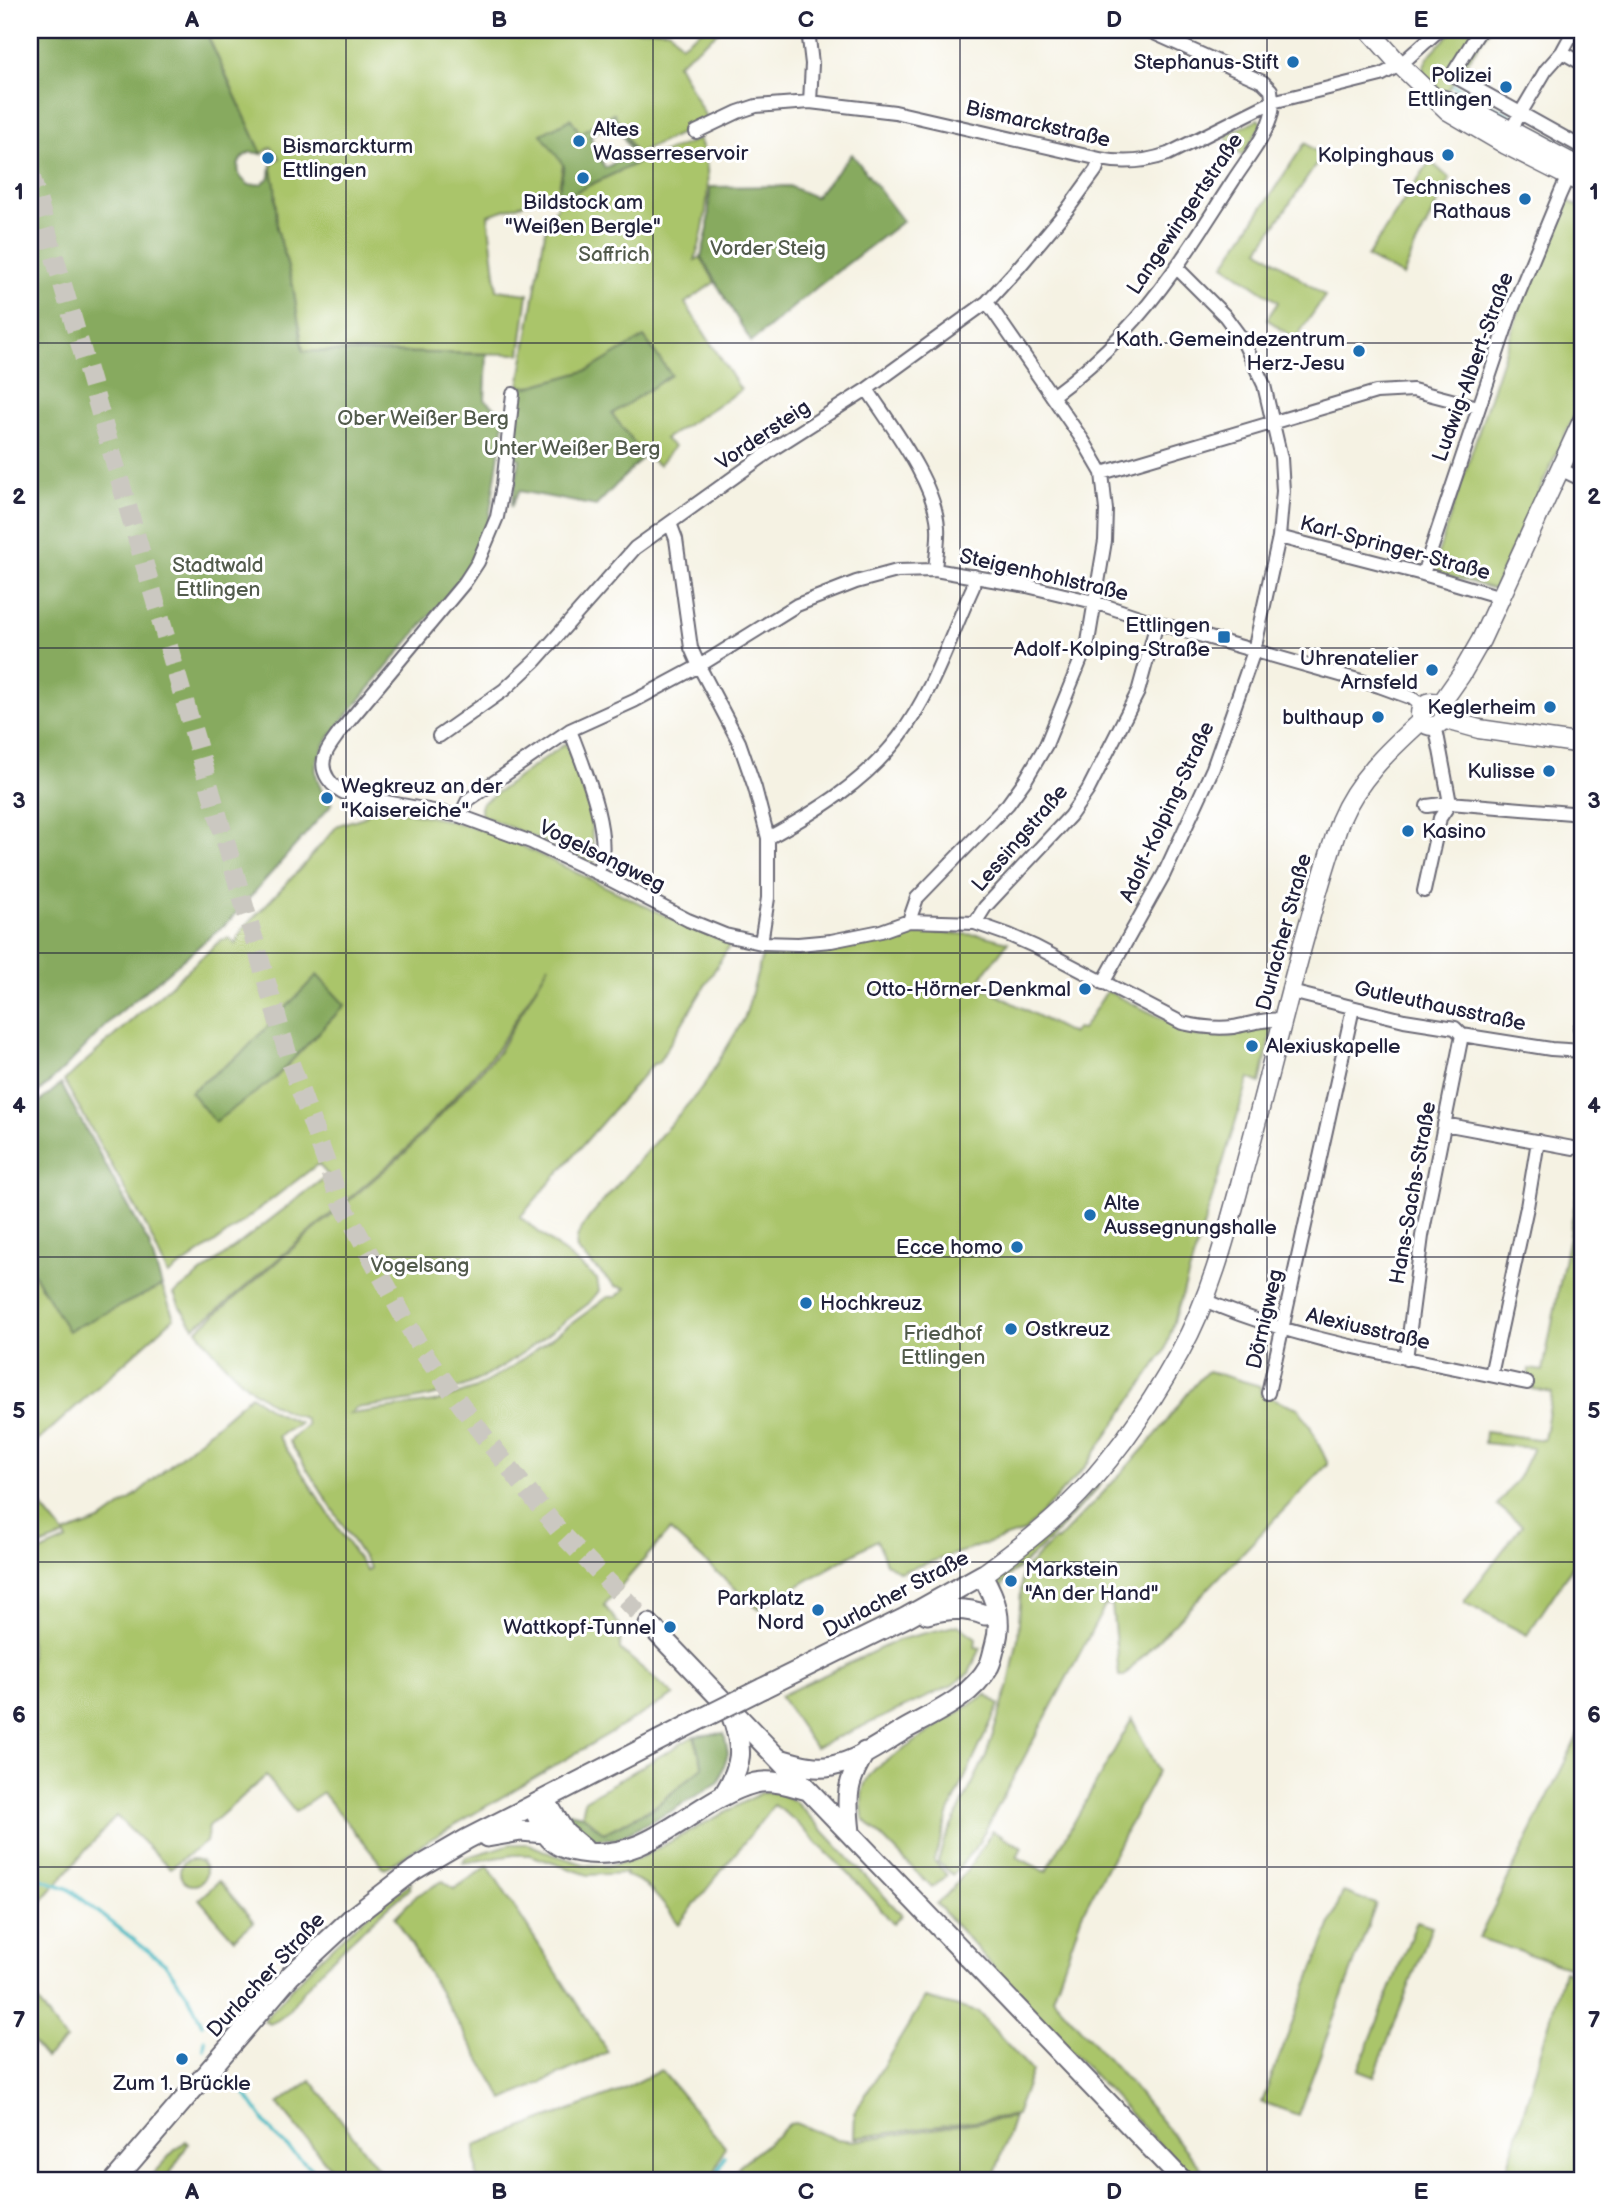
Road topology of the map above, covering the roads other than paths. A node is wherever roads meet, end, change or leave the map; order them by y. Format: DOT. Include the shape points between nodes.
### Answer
graph roads {
  1 [pos="808,30"];
  2 [pos="1147,30"];
  3 [pos="1369,30"];
  4 [pos="1439,30"];
  5 [pos="1479,30"];
  6 [pos="1574,30"];
  7 [pos="1562,52"];
  8 [pos="1583,64"];
  9 [pos="1400,65"];
  10 [pos="1435,97"];
  11 [pos="810,102"];
  12 [pos="1272,102"];
  13 [pos="1522,112"];
  14 [pos="1510,131"];
  15 [pos="696,132"];
  16 [pos="1583,148"];
  17 [pos="1100,159"];
  18 [pos="1579,176"];
  19 [pos="1176,267"];
  20 [pos="987,302"];
  21 [pos="867,388"];
  22 [pos="513,394"];
  23 [pos="1052,396"];
  24 [pos="1478,407"];
  25 [pos="1583,419"];
  26 [pos="1274,422"];
  27 [pos="1560,469"];
  28 [pos="1102,473"];
  29 [pos="1583,480"];
  30 [pos="670,523"];
  31 [pos="1279,537"];
  32 [pos="935,570"];
  33 [pos="1423,574"];
  34 [pos="974,576"];
  35 [pos="1501,597"];
  36 [pos="1094,602"];
  37 [pos="1157,624"];
  38 [pos="1254,651"];
  39 [pos="699,666"];
  40 [pos="1422,713"];
  41 [pos="1440,719"];
  42 [pos="570,730"];
  43 [pos="439,736"];
  44 [pos="1583,744"];
  45 [pos="1450,803"];
  46 [pos="1427,806"];
  47 [pos="1583,814"];
  48 [pos="460,816"];
  49 [pos="768,838"];
  50 [pos="597,873"];
  51 [pos="1424,891"];
  52 [pos="909,921"];
  53 [pos="975,923"];
  54 [pos="761,943"];
  55 [pos="1103,983"];
  56 [pos="1291,992"];
  57 [pos="1353,1008"];
  58 [pos="1283,1020"];
  59 [pos="1462,1035"];
  60 [pos="1583,1051"];
  61 [pos="1444,1124"];
  62 [pos="1538,1141"];
  63 [pos="1573,1147"];
  64 [pos="1204,1300"];
  65 [pos="1283,1329"];
  66 [pos="1406,1359"];
  67 [pos="1491,1375"];
  68 [pos="1527,1383"];
  69 [pos="1268,1393"];
  70 [pos="976,1579"];
  71 [pos="985,1615"];
  72 [pos="905,1618"];
  73 [pos="649,1624"];
  74 [pos="995,1648"];
  75 [pos="729,1706"];
  76 [pos="865,1752"];
  77 [pos="779,1759"];
  78 [pos="808,1790"];
  79 [pos="723,1796"];
  80 [pos="539,1803"];
  81 [pos="850,1832"];
  82 [pos="545,1833"];
  83 [pos="467,1839"];
  84 [pos="591,1854"];
  85 [pos="115,2180"];
  86 [pos="1182,2180"];
  1 -- 11 [label="street"];
  2 -- 12 [label="street" via="1263,82 1271,90"];
  3 -- 9 [label="main road"];
  4 -- 9 [label="street, Bismarckstraße"];
  5 -- 13 [label="street" via="1452,75"];
  6 -- 7 [label="street"];
  7 -- 8 [label="street"];
  7 -- 13 [label="street" via="1546,69"];
  9 -- 10 [label="main road"];
  9 -- 12 [label="street, Bismarckstraße" via="1375,77"];
  10 -- 14 [label="main road" via="1470,108"];
  10 -- 18 [label="main road" via="1474,127"];
  11 -- 15 [label="street, Bismarckstraße" via="756,106"];
  11 -- 17 [label="street, Bismarckstraße" via="894,112"];
  12 -- 17 [label="street, Bismarckstraße" via="1151,160"];
  12 -- 19 [label="street, Langewingertstraße" via="1262,134"];
  13 -- 14 [label="street"];
  13 -- 16 [label="street"];
  14 -- 18 [label="main road"];
  17 -- 20 [label="street, Vordersteig" via="1067,210"];
  18 -- 24 [label="street, Ludwig-Albert-Straße" via="1511,312"];
  19 -- 23 [label="street, Langewingertstraße" via="1123,333"];
  19 -- 26 [label="street, Adolf-Kolping-Straße" via="1242,339 1264,385"];
  20 -- 21 [label="street, Vordersteig"];
  20 -- 23 [label="street"];
  21 -- 30 [label="street, Vordersteig"];
  21 -- 32 [label="street" via="932,499 938,527"];
  22 -- 48 [label="street, Vogelsangweg" via="497,517 478,562 324,755 326,776 349,796"];
  23 -- 28 [label="street"];
  24 -- 26 [label="street" via="1427,393 1392,390"];
  24 -- 33 [label="street, Ludwig-Albert-Straße"];
  25 -- 27 [label="main road"];
  26 -- 28 [label="street"];
  26 -- 31 [label="street, Adolf-Kolping-Straße" via="1283,491"];
  27 -- 29 [label="street"];
  27 -- 35 [label="main road"];
  28 -- 36 [label="street" via="1105,541"];
  30 -- 39 [label="street" via="691,648"];
  30 -- 43 [label="street, Vordersteig" via="635,548 504,690"];
  31 -- 33 [label="street, Karl-Springer-Straße"];
  31 -- 38 [label="street, Adolf-Kolping-Straße"];
  32 -- 34 [label="street, Steigenhohlstraße"];
  32 -- 39 [label="street, Steigenhohlstraße" via="897,571 797,605"];
  33 -- 35 [label="street, Karl-Springer-Straße"];
  34 -- 36 [label="street, Steigenhohlstraße"];
  34 -- 49 [label="street" via="933,679 899,738 864,776 820,809"];
  35 -- 41 [label="main road"];
  36 -- 37 [label="street, Steigenhohlstraße"];
  36 -- 52 [label="street" via="1088,642 1046,745 1008,804 917,898"];
  37 -- 38 [label="street, Steigenhohlstraße"];
  37 -- 53 [label="street, Lessingstraße" via="1138,692 1087,790 1070,816"];
  38 -- 40 [label="street, Steigenhohlstraße" via="1412,698"];
  38 -- 55 [label="street, Adolf-Kolping-Straße" via="1213,768 1164,874"];
  39 -- 42 [label="street, Steigenhohlstraße"];
  39 -- 49 [label="street" via="739,743"];
  40 -- 41 [label="main road" via="1433,702"];
  40 -- 56 [label="main road, Durlacher Straße" via="1363,779 1347,805"];
  41 -- 44 [label="main road"];
  41 -- 45 [label="street"];
  42 -- 48 [label="street, Steigenhohlstraße" via="468,800"];
  42 -- 50 [label="street" via="597,806 602,848"];
  45 -- 46 [label="street"];
  45 -- 47 [label="street"];
  45 -- 51 [label="street" via="1440,818"];
  48 -- 50 [label="street, Vogelsangweg"];
  49 -- 54 [label="street" via="768,898"];
  50 -- 54 [label="street, Vogelsangweg" via="688,920"];
  52 -- 53 [label="street, Vogelsangweg"];
  52 -- 54 [label="street, Vogelsangweg" via="831,941"];
  53 -- 55 [label="street, Vogelsangweg" via="1036,947"];
  55 -- 58 [label="street, Vogelsangweg" via="1182,1023 1206,1028"];
  56 -- 57 [label="street, Gutleuthausstraße"];
  56 -- 58 [label="main road, Durlacher Straße"];
  57 -- 59 [label="street, Gutleuthausstraße" via="1455,1028"];
  57 -- 65 [label="street, Dörnigweg"];
  58 -- 64 [label="main road, Durlacher Straße"];
  59 -- 60 [label="street, Gutleuthausstraße"];
  59 -- 61 [label="street, Hans-Sachs-Straße"];
  61 -- 62 [label="street"];
  61 -- 66 [label="street, Hans-Sachs-Straße" via="1422,1236"];
  62 -- 63 [label="street"];
  62 -- 67 [label="street"];
  64 -- 65 [label="street, Alexiusstraße"];
  64 -- 70 [label="main road, Durlacher Straße" via="1157,1392 1109,1459 1031,1539"];
  65 -- 66 [label="street, Alexiusstraße"];
  65 -- 69 [label="street, Dörnigweg"];
  66 -- 67 [label="street, Alexiusstraße"];
  67 -- 68 [label="street, Alexiusstraße"];
  70 -- 71 [label="main road"];
  70 -- 72 [label="main road, Durlacher Straße"];
  70 -- 74 [label="main road" via="993,1594 997,1606"];
  71 -- 72 [label="main road" via="961,1608"];
  71 -- 74 [label="main road"];
  72 -- 80 [label="main road, Durlacher Straße, bridge"];
  73 -- 75 [label="main road"];
  74 -- 76 [label="main road" via="982,1676 958,1699"];
  75 -- 77 [label="main road"];
  75 -- 79 [label="main road" via="741,1753"];
  76 -- 77 [label="main road" via="832,1766"];
  76 -- 81 [label="main road" via="848,1790"];
  77 -- 78 [label="main road"];
  78 -- 79 [label="main road" via="771,1781"];
  78 -- 81 [label="main road"];
  79 -- 84 [label="main road" via="637,1847"];
  80 -- 82 [label="main road"];
  80 -- 83 [label="main road, Durlacher Straße"];
  80 -- 84 [label="main road" via="574,1843"];
  81 -- 86 [label="main road"];
  82 -- 83 [label="main road" via="522,1830"];
  82 -- 84 [label="main road" via="562,1847"];
  83 -- 85 [label="main road, Durlacher Straße" via="414,1870 318,1949 265,2004"];
}
